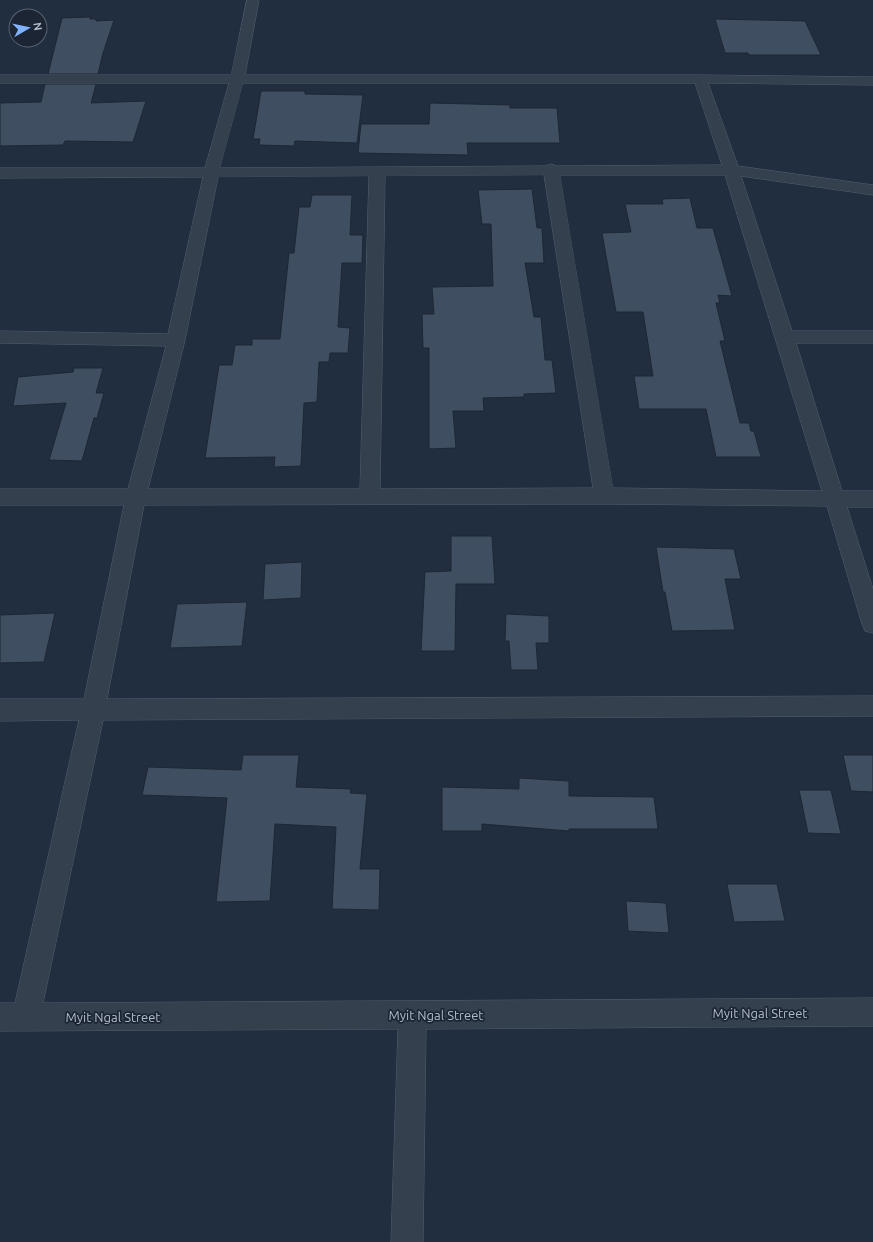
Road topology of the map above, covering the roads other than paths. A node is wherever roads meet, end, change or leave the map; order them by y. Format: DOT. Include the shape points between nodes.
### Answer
graph roads {
  1 [pos="253,0"];
  2 [pos="237,78"];
  3 [pos="0,79"];
  4 [pos="700,79"];
  5 [pos="873,81"];
  6 [pos="551,169"];
  7 [pos="732,170"];
  8 [pos="377,172"];
  9 [pos="0,173"];
  10 [pos="211,173"];
  11 [pos="873,190"];
  12 [pos="0,337"];
  13 [pos="786,337"];
  14 [pos="873,337"];
  15 [pos="176,340"];
  16 [pos="136,496"];
  17 [pos="604,496"];
  18 [pos="0,497"];
  19 [pos="370,497"];
  20 [pos="834,498"];
  21 [pos="873,499"];
  22 [pos="873,624"];
  23 [pos="873,706"];
  24 [pos="0,710"];
  25 [pos="93,711"];
  26 [pos="873,1012"];
  27 [pos="412,1015"];
  28 [pos="13,1018"];
  29 [pos="407,1242"];
  1 -- 2 [label="street"];
  2 -- 3 [label="street"];
  2 -- 4 [label="street"];
  2 -- 10 [label="street"];
  4 -- 5 [label="street"];
  4 -- 7 [label="street"];
  6 -- 7 [label="street"];
  6 -- 8 [label="street"];
  6 -- 17 [label="street"];
  7 -- 11 [label="street"];
  7 -- 13 [label="street"];
  8 -- 10 [label="street"];
  8 -- 19 [label="street"];
  9 -- 10 [label="street"];
  10 -- 15 [label="street"];
  12 -- 15 [label="street"];
  13 -- 14 [label="street"];
  13 -- 20 [label="street"];
  15 -- 16 [label="street"];
  16 -- 18 [label="street"];
  16 -- 19 [label="street"];
  16 -- 25 [label="street"];
  17 -- 19 [label="street"];
  17 -- 20 [label="street"];
  20 -- 21 [label="street"];
  20 -- 22 [label="street"];
  23 -- 25 [label="street"];
  24 -- 25 [label="street"];
  25 -- 28 [label="street"];
  26 -- 27 [label="street, Myit Ngal Street"];
  27 -- 28 [label="street, Myit Ngal Street"];
  27 -- 29 [label="street"];
}
